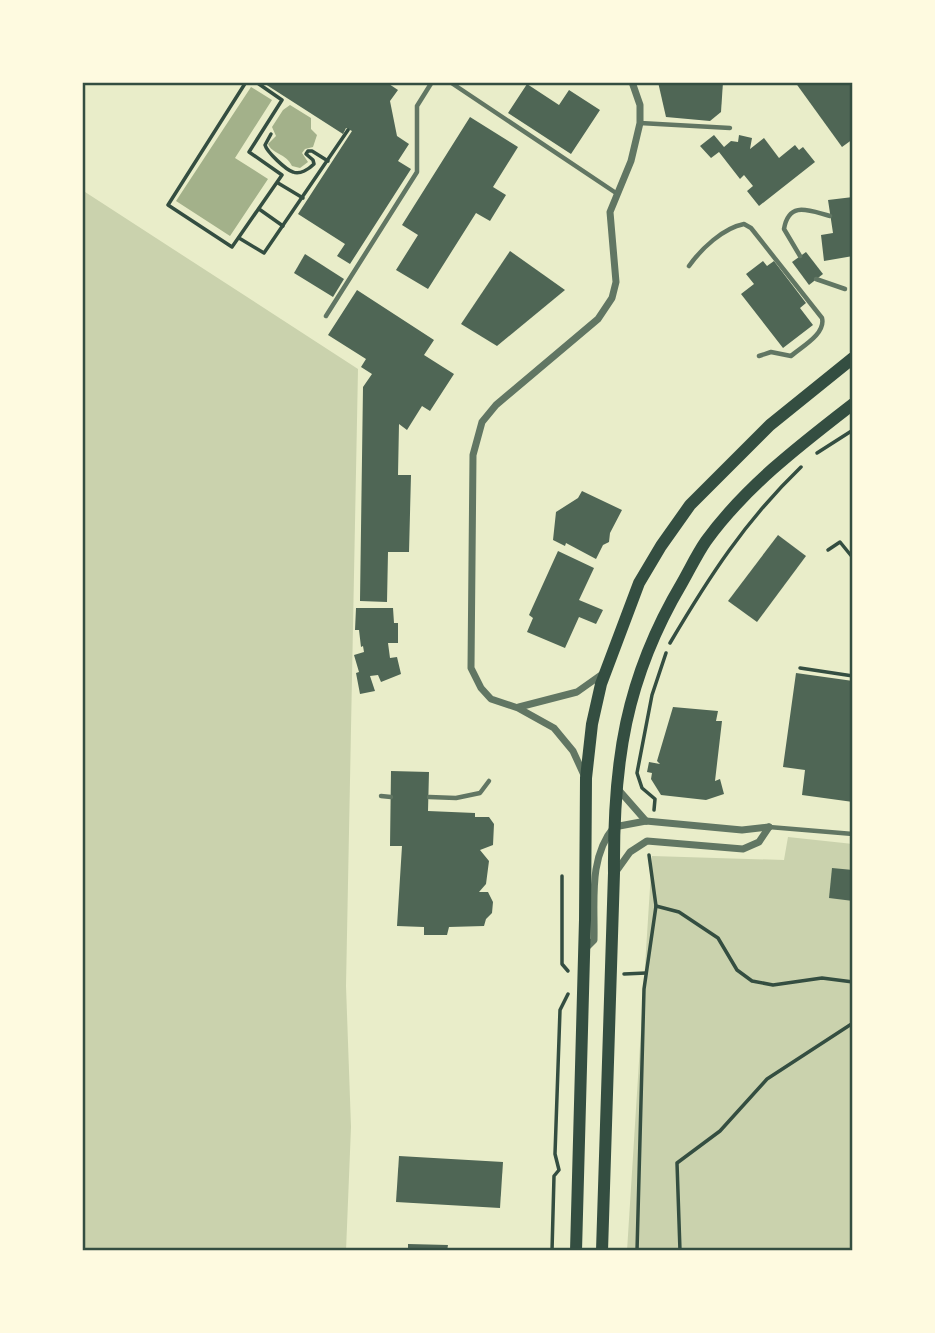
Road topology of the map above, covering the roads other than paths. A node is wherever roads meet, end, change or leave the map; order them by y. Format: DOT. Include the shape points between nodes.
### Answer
graph roads {
  1 [pos="432,82"];
  2 [pos="450,82"];
  3 [pos="632,82"];
  4 [pos="640,123"];
  5 [pos="730,128"];
  6 [pos="616,193"];
  7 [pos="830,216"];
  8 [pos="800,256"];
  9 [pos="689,266"];
  10 [pos="816,279"];
  11 [pos="845,289"];
  12 [pos="326,316"];
  13 [pos="759,356"];
  14 [pos="853,358"];
  15 [pos="853,404"];
  16 [pos="606,671"];
  17 [pos="518,708"];
  18 [pos="586,778"];
  19 [pos="489,781"];
  20 [pos="617,788"];
  21 [pos="381,796"];
  22 [pos="391,797"];
  23 [pos="429,797"];
  24 [pos="649,821"];
  25 [pos="614,827"];
  26 [pos="769,827"];
  27 [pos="853,834"];
  28 [pos="614,873"];
  29 [pos="583,950"];
  30 [pos="576,1251"];
  31 [pos="602,1251"];
  1 -- 12 [label="lane" via="417,106 417,173"];
  2 -- 6 [label="lane"];
  3 -- 4 [label="street"];
  4 -- 5 [label="lane"];
  4 -- 6 [label="street" via="631,161"];
  6 -- 17 [label="street" via="610,212 616,282 612,298 598,319 496,405 482,422 475,441 471,668 491,699"];
  7 -- 8 [label="lane" via="800,209 785,219 783,229"];
  9 -- 13 [label="lane" via="734,226 744,224 822,318 821,331 790,356 771,352"];
  10 -- 11 [label="lane"];
  14 -- 16 [label="main road" via="769,425 690,505 639,583"];
  15 -- 20 [label="main road" via="759,481 706,541 668,606 637,677 624,728"];
  16 -- 17 [label="street" via="576,692"];
  16 -- 18 [label="main road" via="592,724"];
  17 -- 18 [label="street" via="554,728 573,751"];
  18 -- 29 [label="main road"];
  19 -- 23 [label="lane" via="480,793 456,799"];
  20 -- 24 [label="street"];
  20 -- 25 [label="main road"];
  21 -- 22 [label="lane"];
  24 -- 25 [label="street"];
  24 -- 26 [label="street" via="742,830"];
  25 -- 28 [label="main road"];
  25 -- 29 [label="street" via="604,839 595,867 594,940"];
  26 -- 27 [label="lane"];
  26 -- 28 [label="street" via="759,842 743,849 647,841 630,852"];
  28 -- 31 [label="main road"];
  29 -- 30 [label="main road"];
}
